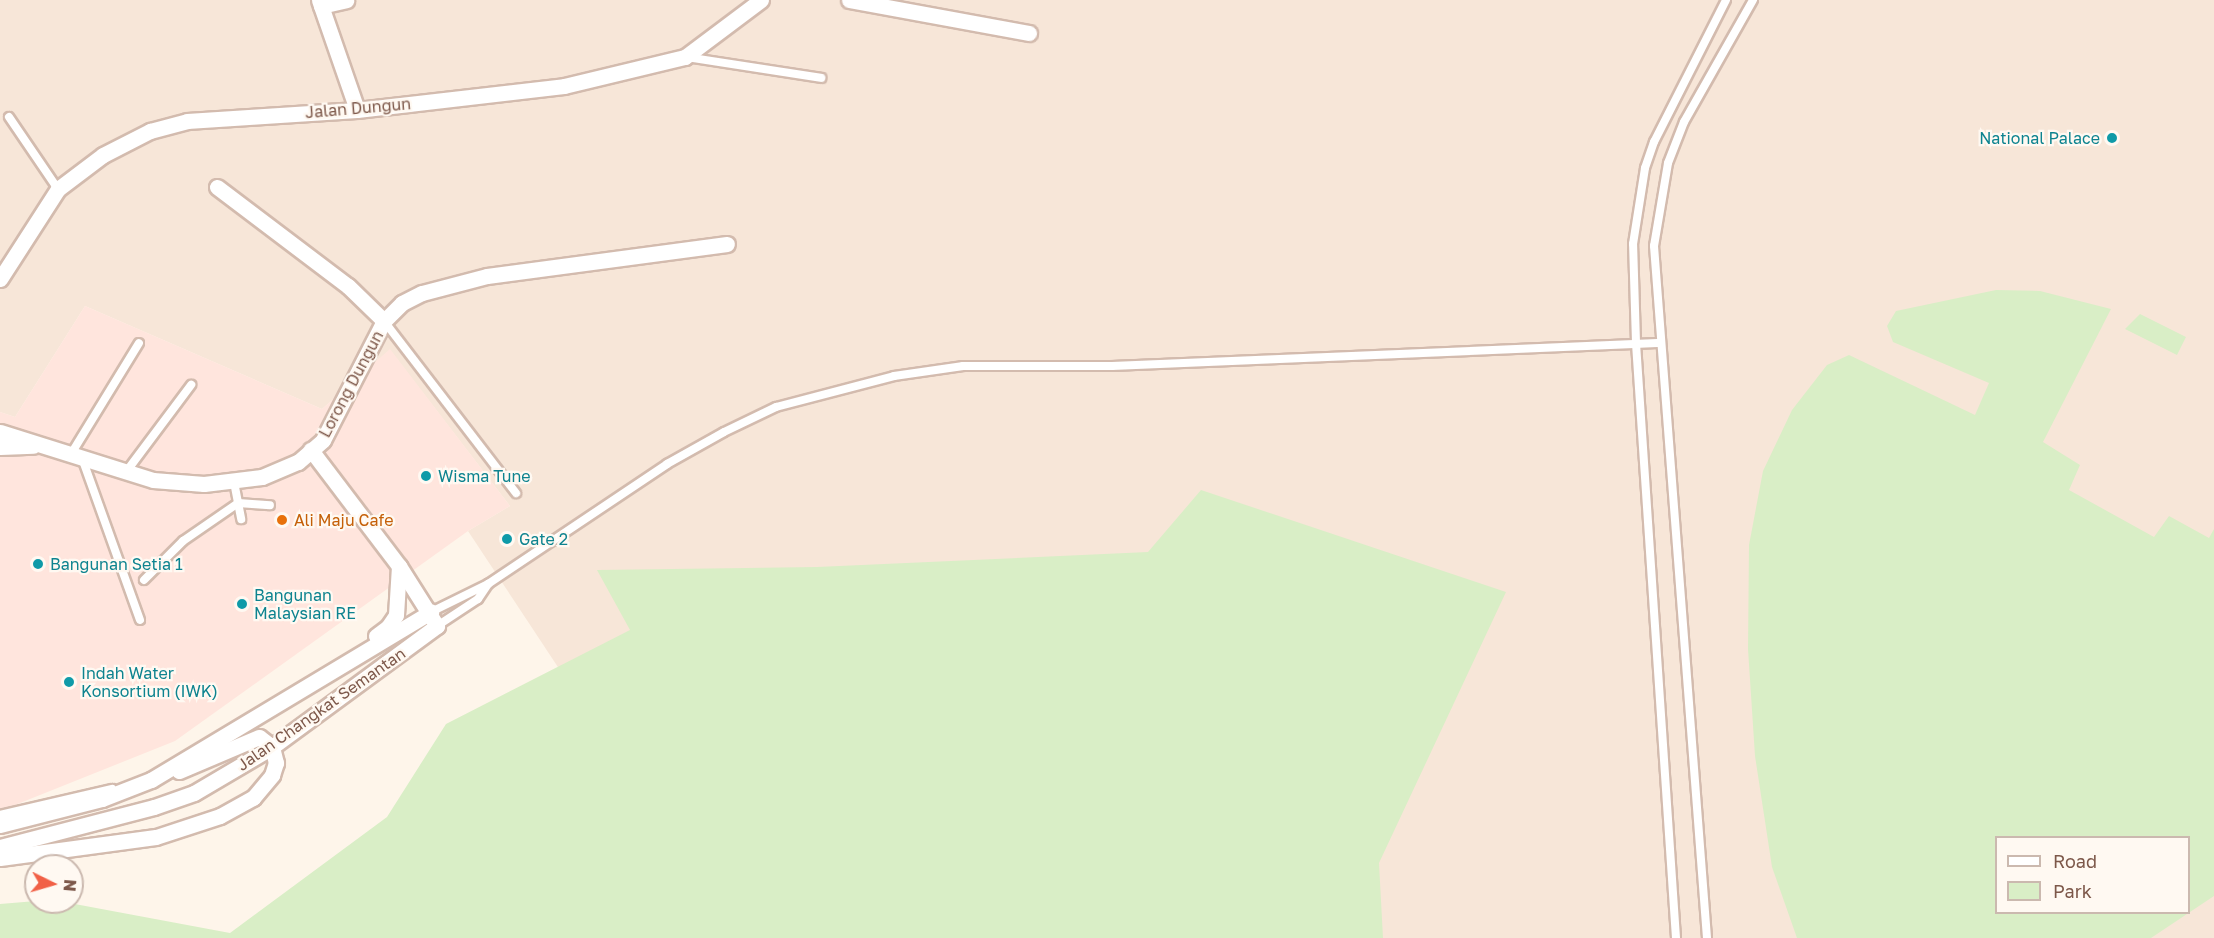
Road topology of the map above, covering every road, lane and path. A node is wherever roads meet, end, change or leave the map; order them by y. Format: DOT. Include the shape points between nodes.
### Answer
graph roads {
  1 [pos="346,0"];
  2 [pos="761,0"];
  3 [pos="849,0"];
  4 [pos="1726,0"];
  5 [pos="1753,0"];
  6 [pos="320,3"];
  7 [pos="1029,33"];
  8 [pos="685,57"];
  9 [pos="821,78"];
  10 [pos="357,110"];
  11 [pos="9,117"];
  12 [pos="217,187"];
  13 [pos="58,189"];
  14 [pos="728,244"];
  15 [pos="0,279"];
  16 [pos="384,321"];
  17 [pos="1636,343"];
  18 [pos="139,344"];
  19 [pos="1658,344"];
  20 [pos="191,385"];
  21 [pos="0,432"];
  22 [pos="42,446"];
  23 [pos="0,447"];
  24 [pos="311,450"];
  25 [pos="76,457"];
  26 [pos="126,472"];
  27 [pos="234,482"];
  28 [pos="516,493"];
  29 [pos="238,503"];
  30 [pos="270,505"];
  31 [pos="241,519"];
  32 [pos="399,567"];
  33 [pos="144,580"];
  34 [pos="488,584"];
  35 [pos="434,619"];
  36 [pos="140,620"];
  37 [pos="321,677"];
  38 [pos="272,747"];
  39 [pos="151,780"];
  40 [pos="132,785"];
  41 [pos="0,815"];
  42 [pos="0,825"];
  43 [pos="0,847"];
  44 [pos="0,858"];
  45 [pos="1676,938"];
  46 [pos="1707,938"];
  1 -- 6 [label="street"];
  2 -- 8 [label="street, Jalan Dungun"];
  3 -- 7 [label="street"];
  4 -- 17 [label="lane" via="1678,89 1645,168 1634,244"];
  5 -- 19 [label="lane" via="1684,122 1668,163 1654,246"];
  6 -- 10 [label="street"];
  8 -- 9 [label="lane"];
  8 -- 10 [label="street, Jalan Dungun" via="564,86"];
  10 -- 13 [label="street, Jalan Dungun" via="187,121 150,130 103,155"];
  11 -- 13 [label="lane"];
  12 -- 16 [label="street, Lorong Dungun" via="348,286"];
  13 -- 15 [label="street, Jalan Dungun"];
  14 -- 16 [label="street, Lorong Dungun" via="453,282 402,303"];
  16 -- 24 [label="street, Lorong Dungun" via="336,416"];
  16 -- 28 [label="lane"];
  17 -- 19 [label="lane, Jalan Changkat Semantan"];
  17 -- 34 [label="lane, Jalan Changkat Semantan" via="1112,366 963,366 894,376 776,407 724,432 667,464"];
  17 -- 45 [label="lane"];
  18 -- 25 [label="lane"];
  19 -- 46 [label="lane"];
  20 -- 26 [label="lane"];
  21 -- 22 [label="street, Lorong Dungun"];
  22 -- 23 [label="street, Lorong Dungun"];
  22 -- 25 [label="street, Lorong Dungun"];
  24 -- 27 [label="street, Lorong Dungun" via="282,471"];
  24 -- 32 [label="street"];
  25 -- 26 [label="street, Lorong Dungun"];
  25 -- 36 [label="lane"];
  26 -- 27 [label="street, Lorong Dungun" via="178,483"];
  27 -- 29 [label="lane"];
  29 -- 30 [label="lane"];
  29 -- 31 [label="lane"];
  29 -- 33 [label="lane" via="183,541"];
  32 -- 35 [label="street"];
  32 -- 37 [label="street, Jalan Changkat Semantan" via="396,615 388,627 333,664"];
  34 -- 35 [label="lane, Jalan Changkat Semantan"];
  34 -- 35 [label="lane, Jalan Changkat Semantan" via="477,599"];
  35 -- 37 [label="street, Jalan Changkat Semantan"];
  35 -- 38 [label="street, Jalan Changkat Semantan"];
  37 -- 39 [label="street, Jalan Changkat Semantan"];
  38 -- 39 [label="street" via="259,737 244,740 198,765"];
  38 -- 43 [label="street, Jalan Changkat Semantan" via="184,796"];
  38 -- 44 [label="street" via="276,763 266,784 253,798 220,816 156,837"];
  39 -- 40 [label="street, Jalan Changkat Semantan"];
  40 -- 41 [label="lane"];
  40 -- 42 [label="street, Jalan Changkat Semantan" via="102,799"];
}
